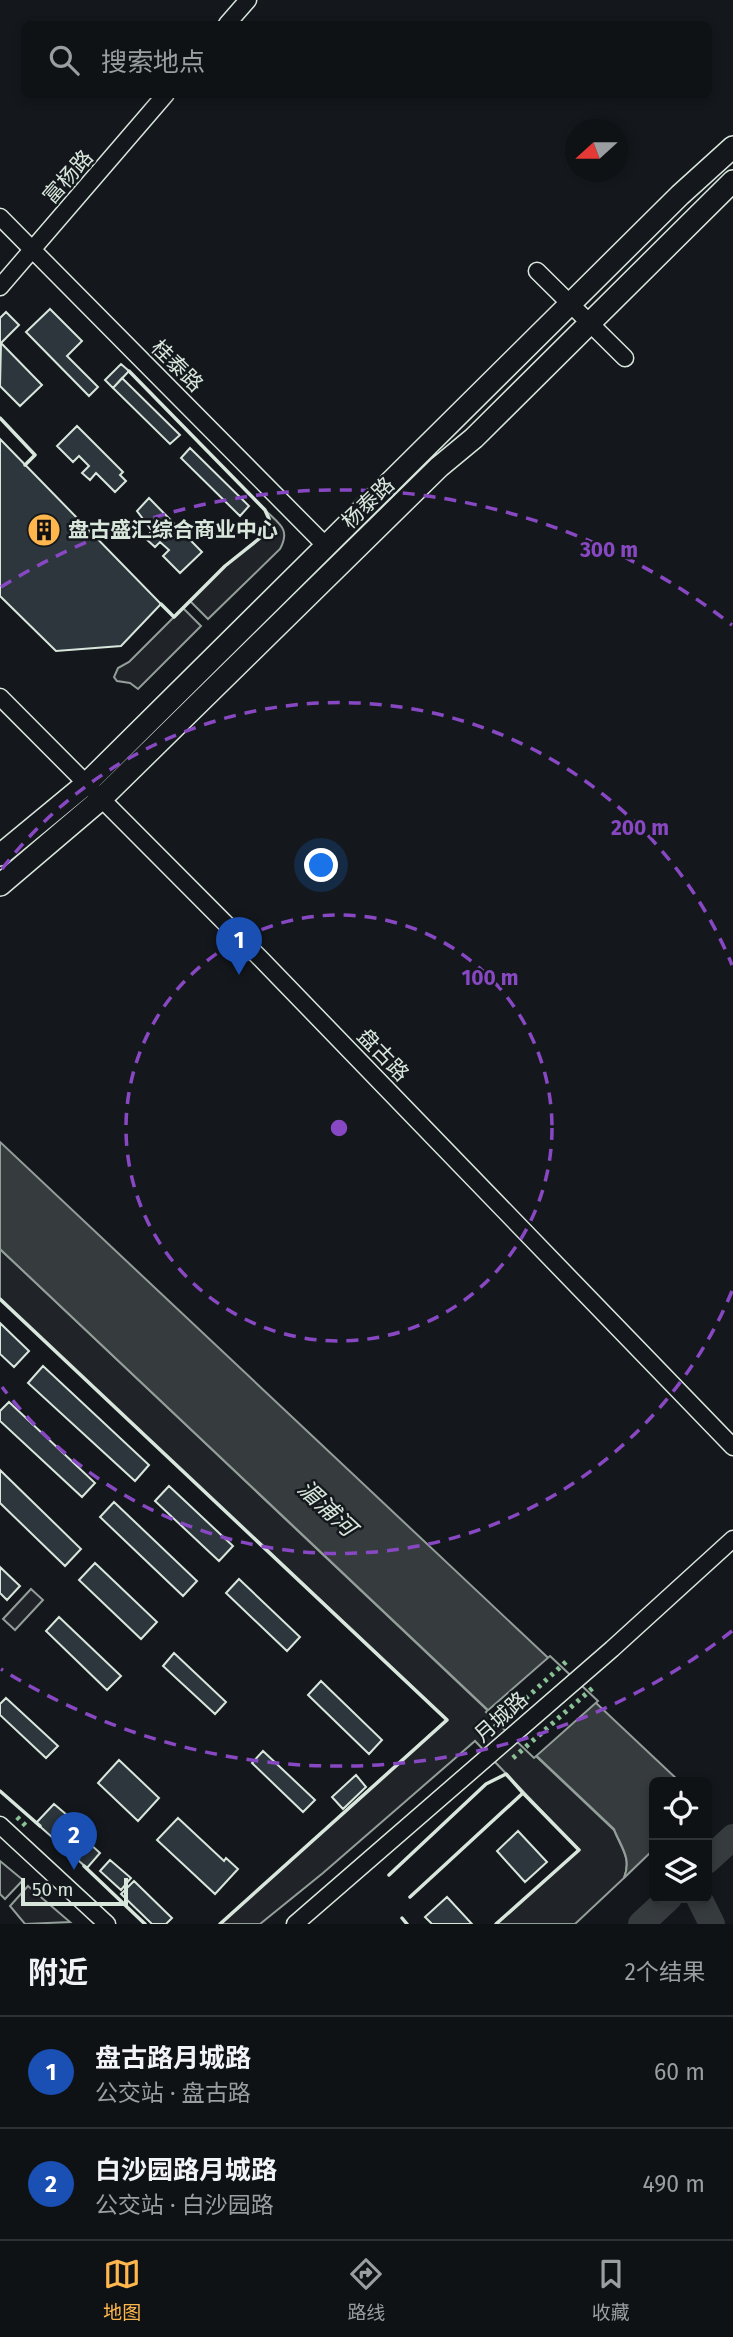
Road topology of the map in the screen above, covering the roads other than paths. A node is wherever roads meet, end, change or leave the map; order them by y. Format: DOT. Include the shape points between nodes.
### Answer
graph roads {
  1 [pos="248,0"];
  2 [pos="230,21"];
  3 [pos="163,98"];
  4 [pos="733,147"];
  5 [pos="733,181"];
  6 [pos="0,217"];
  7 [pos="32,250"];
  8 [pos="537,271"];
  9 [pos="0,287"];
  10 [pos="571,305"];
  11 [pos="591,323"];
  12 [pos="625,358"];
  13 [pos="325,545"];
  14 [pos="0,696"];
  15 [pos="86,784"];
  16 [pos="101,799"];
  17 [pos="0,855"];
  18 [pos="0,885"];
  19 [pos="733,1447"];
  20 [pos="733,1539"];
  21 [pos="0,1825"];
  22 [pos="107,1924"];
  23 [pos="295,1924"];
  1 -- 2 [label="street"];
  3 -- 7 [label="street, 富杨路"];
  4 -- 10 [label="main road, 杨泰路"];
  5 -- 11 [label="main road, 杨泰路"];
  6 -- 7 [label="street, 桂泰路"];
  7 -- 9 [label="street, 富杨路"];
  7 -- 13 [label="street, 桂泰路"];
  8 -- 10 [label="street"];
  10 -- 11 [label="street"];
  10 -- 13 [label="main road, 杨泰路"];
  11 -- 12 [label="street"];
  11 -- 16 [label="main road, 杨泰路"];
  13 -- 15 [label="main road, 杨泰路"];
  14 -- 15 [label="street, 盘古路"];
  15 -- 16 [label="street, 盘古路"];
  15 -- 17 [label="main road, 杨泰路"];
  16 -- 18 [label="main road, 杨泰路"];
  16 -- 19 [label="street, 盘古路"];
  20 -- 23 [label="street, 月城路"];
  21 -- 22 [label="street"];
}
